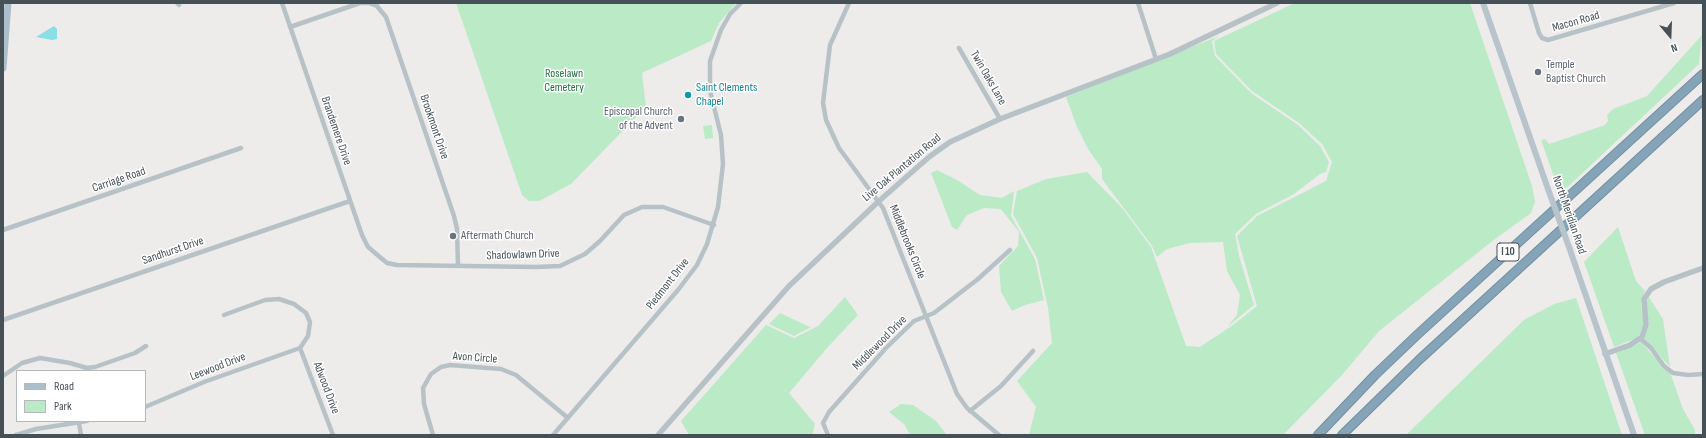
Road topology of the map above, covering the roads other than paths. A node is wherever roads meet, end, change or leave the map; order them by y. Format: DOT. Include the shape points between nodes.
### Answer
graph roads {
  1 [pos="8,3"];
  2 [pos="282,3"];
  3 [pos="741,3"];
  4 [pos="849,3"];
  5 [pos="1138,3"];
  6 [pos="1277,3"];
  7 [pos="1483,3"];
  8 [pos="1530,3"];
  9 [pos="1654,3"];
  10 [pos="1674,3"];
  11 [pos="369,4"];
  12 [pos="1656,8"];
  13 [pos="290,27"];
  14 [pos="4,47"];
  15 [pos="959,48"];
  16 [pos="1156,59"];
  17 [pos="3,68"];
  18 [pos="1703,74"];
  19 [pos="1703,100"];
  20 [pos="1000,119"];
  21 [pos="241,148"];
  22 [pos="350,201"];
  23 [pos="879,201"];
  24 [pos="714,225"];
  25 [pos="3,230"];
  26 [pos="1010,250"];
  27 [pos="382,259"];
  28 [pos="458,266"];
  29 [pos="1703,268"];
  30 [pos="224,316"];
  31 [pos="926,316"];
  32 [pos="3,320"];
  33 [pos="1641,339"];
  34 [pos="146,346"];
  35 [pos="300,348"];
  36 [pos="1033,351"];
  37 [pos="1605,354"];
  38 [pos="1703,374"];
  39 [pos="3,376"];
  40 [pos="146,407"];
  41 [pos="970,411"];
  42 [pos="568,418"];
  43 [pos="82,422"];
  44 [pos="78,423"];
  45 [pos="16,435"];
  46 [pos="81,435"];
  47 [pos="333,435"];
  48 [pos="433,435"];
  49 [pos="553,435"];
  50 [pos="658,435"];
  51 [pos="828,435"];
  52 [pos="999,435"];
  53 [pos="1318,435"];
  54 [pos="1342,435"];
  55 [pos="1634,435"];
  1 -- 14 [label="main road"];
  2 -- 13 [label="street, Brandemere Drive"];
  3 -- 24 [label="street, Piedmont Drive" via="720,30 710,60 710,91 721,135 723,164 721,194"];
  4 -- 23 [label="street, Middlebrooks Circle" via="830,45 825,74 824,111 839,148"];
  5 -- 16 [label="street"];
  6 -- 16 [label="street, Live Oak Plantation Road"];
  7 -- 37 [label="main road, North Meridian Road, bridge"];
  8 -- 12 [label="street, Macon Road" via="1539,33 1542,38 1548,40"];
  9 -- 12 [label="street"];
  10 -- 12 [label="street, Macon Road"];
  11 -- 13 [label="street" via="355,5"];
  11 -- 28 [label="street, Brookmont Drive" via="377,6 386,17 454,216"];
  13 -- 22 [label="street, Brandemere Drive"];
  14 -- 17 [label="main road"];
  15 -- 20 [label="street, Twin Oaks Lane"];
  16 -- 20 [label="street, Live Oak Plantation Road"];
  18 -- 53 [label="highway, I 10" via="1416,335"];
  19 -- 54 [label="highway, I 10" via="1420,359"];
  20 -- 23 [label="street, Live Oak Plantation Road" via="950,142"];
  21 -- 25 [label="street, Carriage Road"];
  22 -- 27 [label="street, Brandemere Drive" via="368,247"];
  22 -- 32 [label="street, Sandhurst Drive"];
  23 -- 31 [label="street, Middlebrooks Circle"];
  23 -- 50 [label="street, Live Oak Plantation Road" via="789,286"];
  24 -- 28 [label="street, Shadowlawn Drive" via="663,206 642,207 624,215 593,248 567,263 550,267"];
  24 -- 42 [label="street, Piedmont Drive" via="702,255 689,277"];
  26 -- 31 [label="street, Middlewood Drive" via="963,291"];
  27 -- 28 [label="street, Shadowlawn Drive" via="397,265"];
  29 -- 33 [label="street" via="1656,285 1647,292 1643,303 1646,325"];
  30 -- 35 [label="street" via="273,298 294,304 306,312 310,322 308,336"];
  31 -- 41 [label="street, Middlebrooks Circle" via="957,394"];
  31 -- 51 [label="street, Middlewood Drive" via="914,321 900,334 829,412 823,423"];
  33 -- 37 [label="street"];
  33 -- 38 [label="street" via="1673,373"];
  34 -- 39 [label="street" via="135,353 95,368 40,358 22,364"];
  35 -- 40 [label="street, Leewood Drive" via="204,382"];
  35 -- 47 [label="street, Adwood Drive"];
  36 -- 41 [label="street" via="1001,386"];
  37 -- 55 [label="main road, North Meridian Road"];
  41 -- 52 [label="street, Middlebrooks Circle"];
  42 -- 48 [label="street, Avon Circle" via="516,375 501,369 450,365 441,367 431,374 423,388 424,404"];
  42 -- 49 [label="street, Piedmont Drive"];
  43 -- 44 [label="street"];
  44 -- 45 [label="street" via="36,429"];
  44 -- 46 [label="street"];
}
